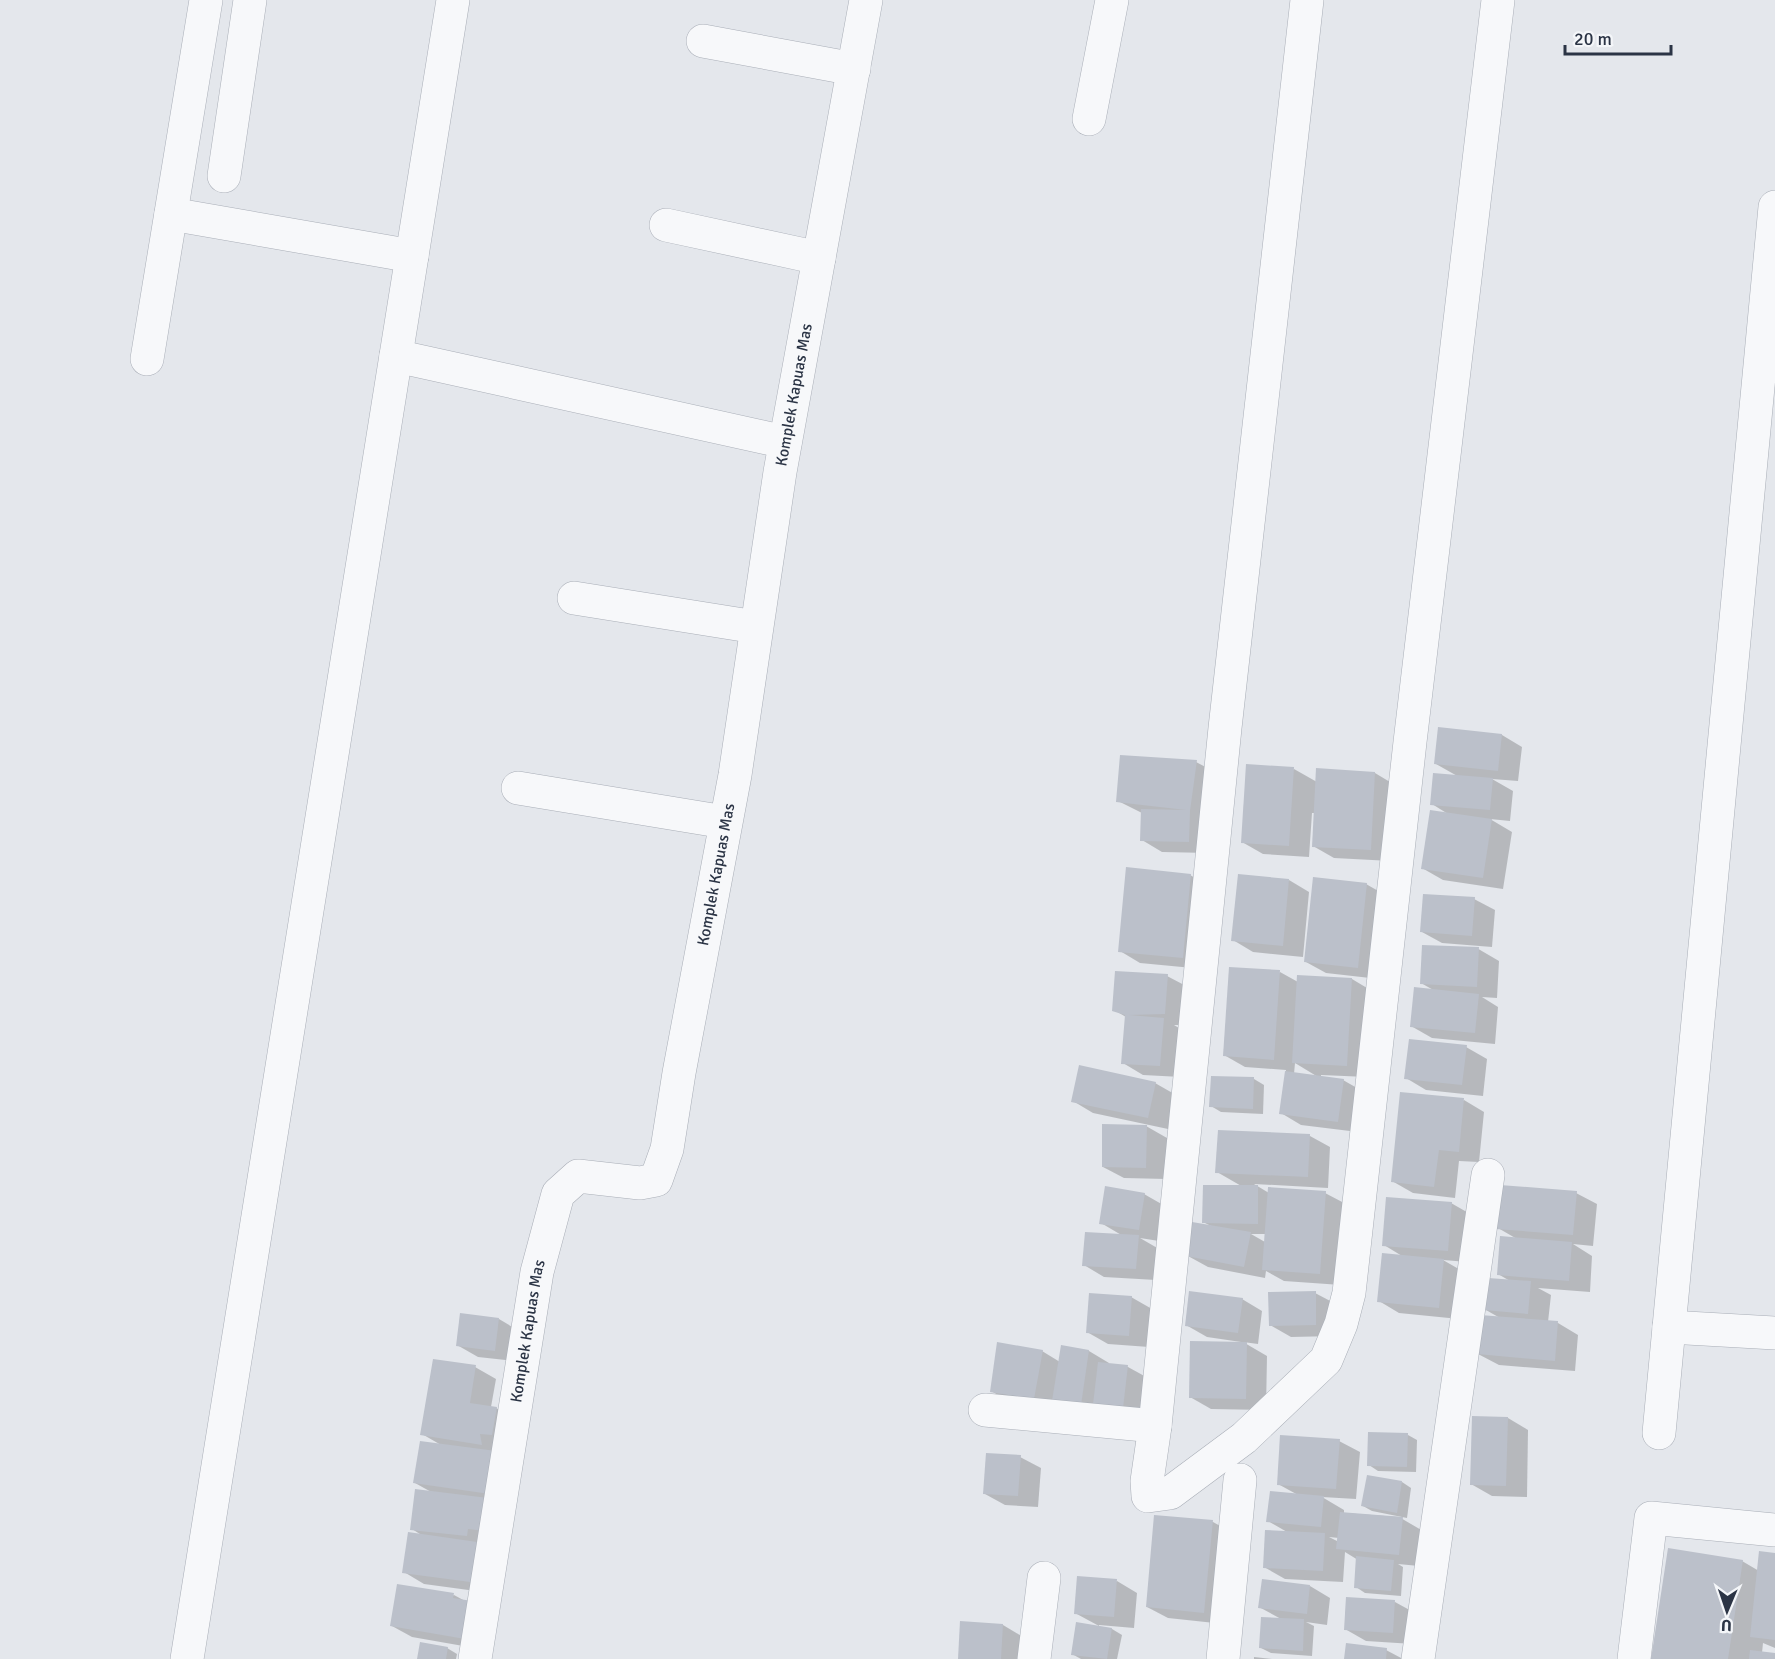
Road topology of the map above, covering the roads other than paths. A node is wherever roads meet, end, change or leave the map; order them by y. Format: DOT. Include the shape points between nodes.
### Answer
graph roads {
  1 [pos="206,0"];
  2 [pos="250,0"];
  3 [pos="453,0"];
  4 [pos="866,0"];
  5 [pos="1112,0"];
  6 [pos="1307,0"];
  7 [pos="1498,0"];
  8 [pos="703,41"];
  9 [pos="854,69"];
  10 [pos="1089,119"];
  11 [pos="224,176"];
  12 [pos="1775,207"];
  13 [pos="171,214"];
  14 [pos="666,225"];
  15 [pos="412,256"];
  16 [pos="819,258"];
  17 [pos="396,356"];
  18 [pos="147,359"];
  19 [pos="785,442"];
  20 [pos="574,598"];
  21 [pos="756,627"];
  22 [pos="518,788"];
  23 [pos="725,822"];
  24 [pos="1488,1174"];
  25 [pos="1669,1327"];
  26 [pos="1775,1333"];
  27 [pos="985,1410"];
  28 [pos="1155,1426"];
  29 [pos="1659,1433"];
  30 [pos="1240,1480"];
  31 [pos="1775,1530"];
  32 [pos="1044,1578"];
  33 [pos="187,1659"];
  34 [pos="475,1659"];
  35 [pos="1034,1659"];
  36 [pos="1223,1659"];
  37 [pos="1418,1659"];
  38 [pos="1634,1659"];
  1 -- 13 [label="street"];
  2 -- 11 [label="street"];
  3 -- 15 [label="street"];
  4 -- 9 [label="street, Komplek Kapuas Mas"];
  5 -- 10 [label="street"];
  6 -- 28 [label="street" via="1225,728"];
  7 -- 28 [label="street" via="1412,718 1349,1293 1326,1360 1244,1438 1170,1493 1148,1496"];
  8 -- 9 [label="street"];
  9 -- 16 [label="street, Komplek Kapuas Mas"];
  12 -- 25 [label="street"];
  13 -- 15 [label="street"];
  13 -- 18 [label="street"];
  14 -- 16 [label="street"];
  15 -- 17 [label="street"];
  16 -- 19 [label="street, Komplek Kapuas Mas"];
  17 -- 19 [label="street"];
  17 -- 33 [label="street"];
  19 -- 21 [label="street, Komplek Kapuas Mas"];
  20 -- 21 [label="street"];
  21 -- 23 [label="street, Komplek Kapuas Mas"];
  22 -- 23 [label="street"];
  23 -- 34 [label="street, Komplek Kapuas Mas" via="667,1149 657,1180 640,1183 578,1176 558,1194 537,1272"];
  24 -- 37 [label="street"];
  25 -- 26 [label="street"];
  25 -- 29 [label="street"];
  27 -- 28 [label="street"];
  30 -- 36 [label="street"];
  31 -- 38 [label="street" via="1651,1518"];
  32 -- 35 [label="street"];
}
